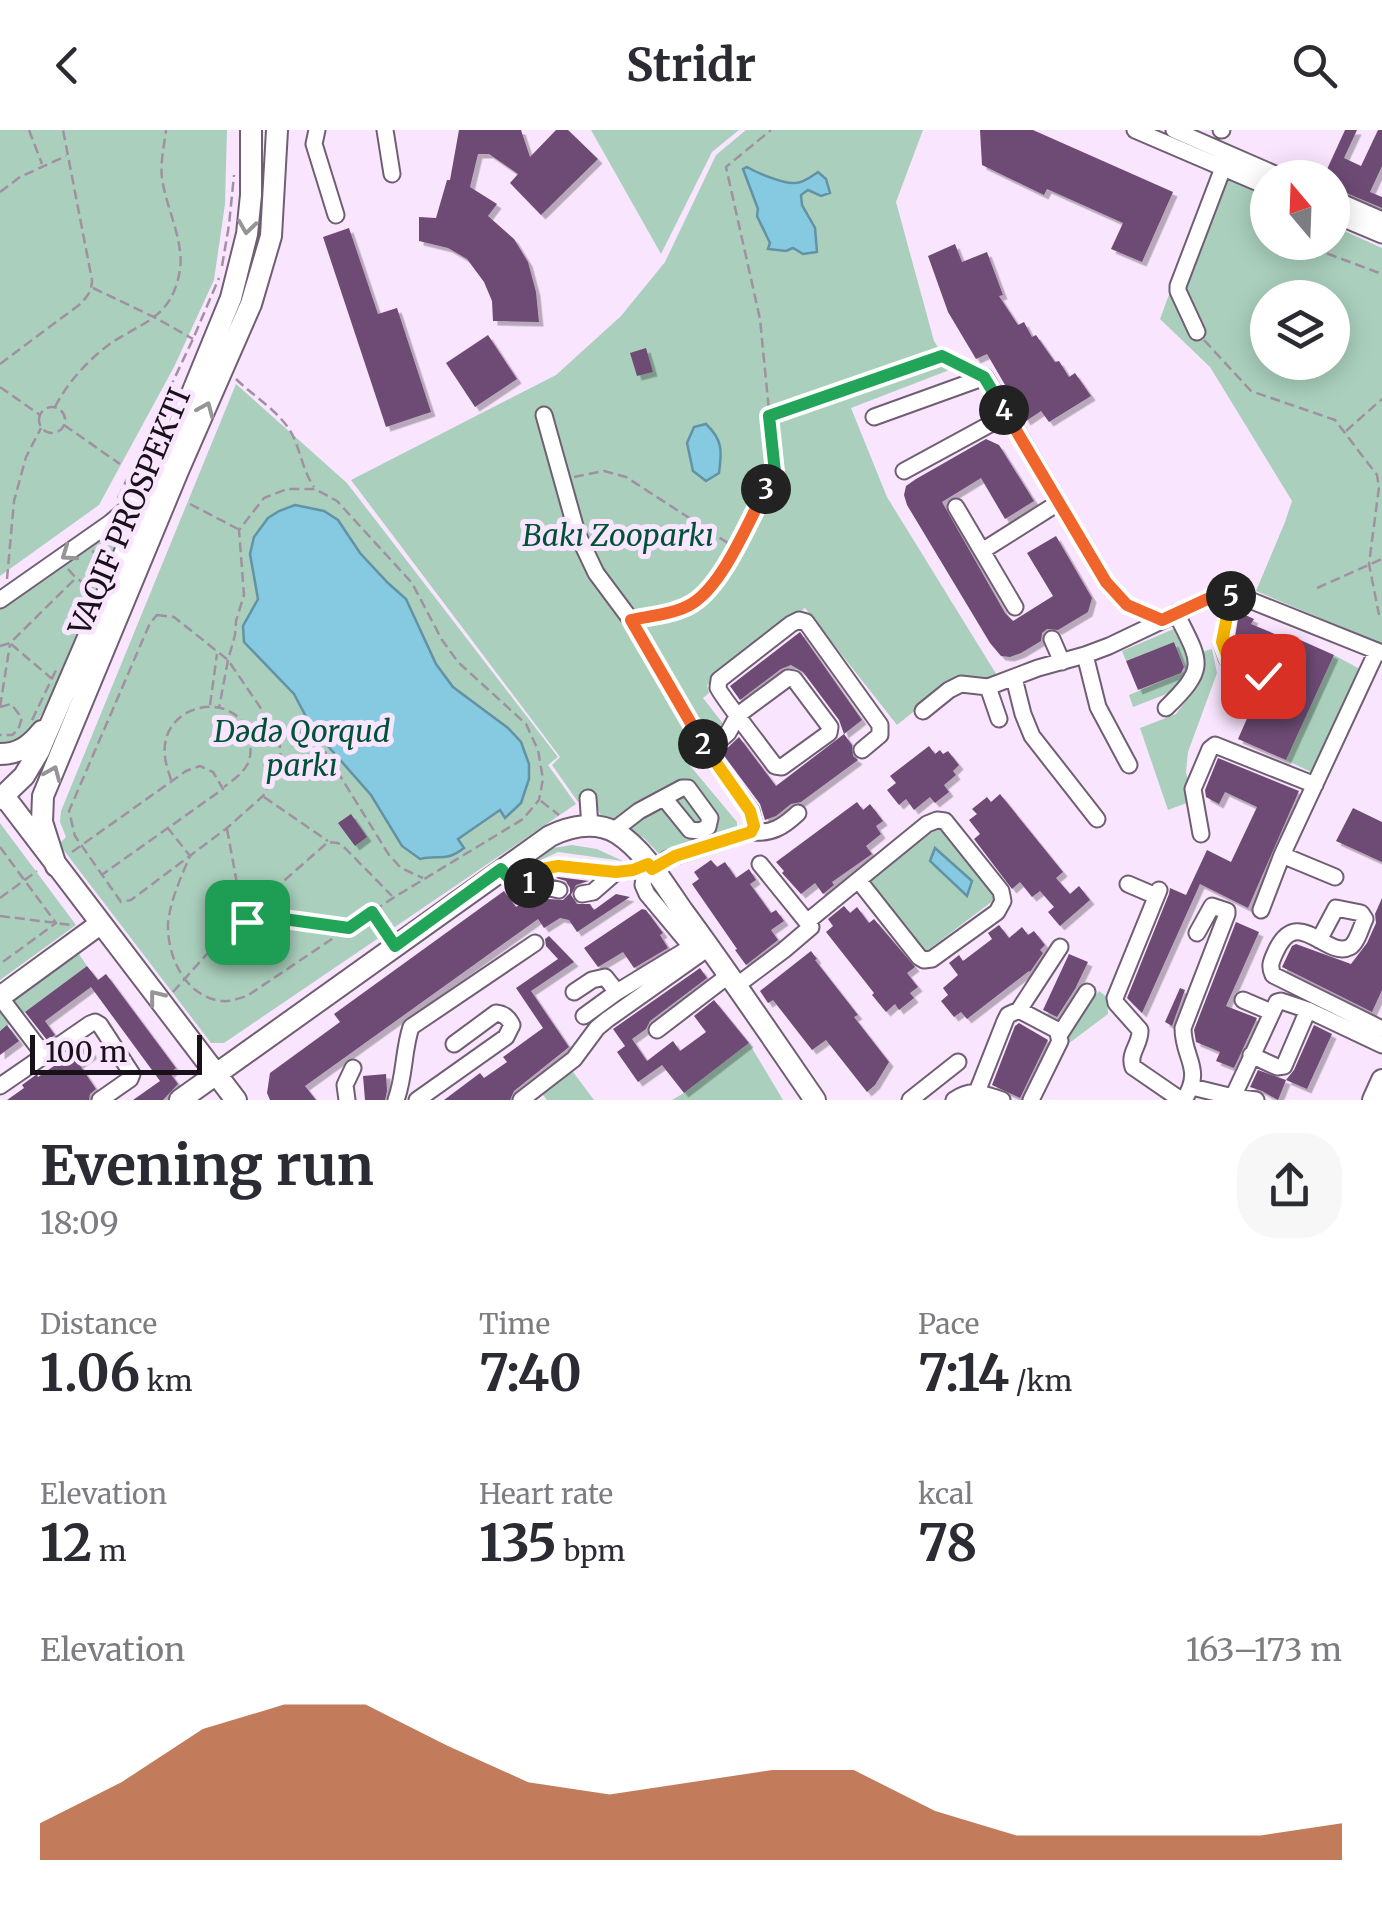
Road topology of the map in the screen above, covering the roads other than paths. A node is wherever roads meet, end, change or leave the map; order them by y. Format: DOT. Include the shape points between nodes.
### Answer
graph roads {
  1 [pos="251,130"];
  2 [pos="274,130"];
  3 [pos="317,130"];
  4 [pos="384,130"];
  5 [pos="1135,130"];
  6 [pos="1174,130"];
  7 [pos="1222,130"];
  8 [pos="1214,147"];
  9 [pos="1250,163"];
  10 [pos="1223,168"];
  11 [pos="392,174"];
  12 [pos="1250,179"];
  13 [pos="1350,206"];
  14 [pos="336,215"];
  15 [pos="1382,220"];
  16 [pos="1350,222"];
  17 [pos="1382,235"];
  18 [pos="1197,332"];
  19 [pos="544,415"];
  20 [pos="1007,415"];
  21 [pos="874,416"];
  22 [pos="164,464"];
  23 [pos="904,472"];
  24 [pos="1058,503"];
  25 [pos="956,506"];
  26 [pos="982,551"];
  27 [pos="1231,595"];
  28 [pos="0,600"];
  29 [pos="1016,608"];
  30 [pos="1169,616"];
  31 [pos="1052,639"];
  32 [pos="1379,652"];
  33 [pos="1085,655"];
  34 [pos="1062,662"];
  35 [pos="1014,678"];
  36 [pos="988,687"];
  37 [pos="1272,695"];
  38 [pos="60,704"];
  39 [pos="1166,708"];
  40 [pos="924,710"];
  41 [pos="738,715"];
  42 [pos="998,719"];
  43 [pos="707,750"];
  44 [pos="862,750"];
  45 [pos="0,754"];
  46 [pos="1129,765"];
  47 [pos="1315,785"];
  48 [pos="1,795"];
  49 [pos="588,798"];
  50 [pos="664,798"];
  51 [pos="798,813"];
  52 [pos="1097,819"];
  53 [pos="590,826"];
  54 [pos="613,831"];
  55 [pos="751,832"];
  56 [pos="1201,834"];
  57 [pos="1282,855"];
  58 [pos="55,863"];
  59 [pos="760,864"];
  60 [pos="650,866"];
  61 [pos="501,869"];
  62 [pos="616,872"];
  63 [pos="537,876"];
  64 [pos="1335,877"];
  65 [pos="859,881"];
  66 [pos="1128,884"];
  67 [pos="559,890"];
  68 [pos="582,894"];
  69 [pos="1261,910"];
  70 [pos="808,921"];
  71 [pos="100,924"];
  72 [pos="1197,933"];
  73 [pos="1319,940"];
  74 [pos="534,943"];
  75 [pos="701,947"];
  76 [pos="1060,947"];
  77 [pos="733,980"];
  78 [pos="574,992"];
  79 [pos="617,992"];
  80 [pos="1088,992"];
  81 [pos="0,997"];
  82 [pos="1243,1000"];
  83 [pos="1019,1010"];
  84 [pos="1308,1010"];
  85 [pos="1271,1012"];
  86 [pos="584,1016"];
  87 [pos="1382,1029"];
  88 [pos="657,1030"];
  89 [pos="1060,1034"];
  90 [pos="454,1044"];
  91 [pos="1382,1045"];
  92 [pos="44,1055"];
  93 [pos="1251,1056"];
  94 [pos="958,1062"];
  95 [pos="353,1068"];
  96 [pos="216,1074"];
  97 [pos="1382,1080"];
  98 [pos="0,1086"];
  99 [pos="1186,1096"];
  100 [pos="988,1097"];
  101 [pos="1232,1098"];
  102 [pos="100,1100"];
  103 [pos="180,1100"];
  104 [pos="236,1100"];
  105 [pos="347,1100"];
  106 [pos="396,1100"];
  107 [pos="417,1100"];
  108 [pos="521,1100"];
  109 [pos="815,1100"];
  110 [pos="910,1100"];
  111 [pos="954,1100"];
  112 [pos="1031,1100"];
  113 [pos="1256,1100"];
  114 [pos="1373,1100"];
  1 -- 22 [label="main road, VAQIF PROSPEKTI, one-way" via="251,195 238,277"];
  58 -- 2 [label="main road, VAQIF PROSPEKTI, one-way" via="42,822 44,796 251,304 271,236"];
  3 -- 14 [label="street" via="314,144"];
  4 -- 11 [label="street"];
  5 -- 10 [label="street"];
  6 -- 8 [label="street"];
  7 -- 8 [label="street"];
  8 -- 9 [label="street"];
  10 -- 12 [label="street"];
  10 -- 18 [label="street" via="1178,286"];
  13 -- 15 [label="street"];
  16 -- 17 [label="street"];
  19 -- 43 [label="street" via="577,534"];
  20 -- 21 [label="street" via="984,377"];
  20 -- 23 [label="street"];
  20 -- 24 [label="street"];
  22 -- 28 [label="street, one-way" via="110,523"];
  22 -- 38 [label="main road, VAQIF PROSPEKTI"];
  24 -- 26 [label="street"];
  24 -- 30 [label="street" via="1119,598"];
  25 -- 26 [label="street"];
  26 -- 29 [label="street"];
  27 -- 30 [label="street"];
  27 -- 32 [label="street"];
  27 -- 37 [label="street" via="1223,650 1258,669"];
  30 -- 33 [label="street"];
  30 -- 39 [label="street" via="1195,650 1196,670"];
  31 -- 34 [label="street"];
  32 -- 47 [label="street"];
  33 -- 34 [label="street"];
  33 -- 46 [label="street" via="1098,706"];
  34 -- 35 [label="street"];
  35 -- 36 [label="street"];
  35 -- 52 [label="street" via="1032,736"];
  36 -- 40 [label="street" via="961,684"];
  36 -- 42 [label="street"];
  38 -- 45 [label="main road" via="29,746"];
  38 -- 48 [label="main road, VAQIF PROSPEKTI" via="31,766"];
  41 -- 41 [label="street" via="794,678 830,727 782,767"];
  41 -- 43 [label="street"];
  41 -- 44 [label="street" via="721,694 720,680 799,620 880,724 880,735"];
  43 -- 55 [label="street" via="750,811"];
  47 -- 56 [label="street" via="1215,745 1193,789"];
  47 -- 57 [label="street"];
  48 -- 58 [label="main road"];
  49 -- 53 [label="street"];
  50 -- 54 [label="street"];
  51 -- 55 [label="street" via="771,832"];
  53 -- 54 [label="main road"];
  53 -- 61 [label="main road" via="550,836"];
  54 -- 60 [label="main road"];
  55 -- 60 [label="street"];
  57 -- 64 [label="street"];
  57 -- 69 [label="street"];
  58 -- 71 [label="main road"];
  59 -- 70 [label="street"];
  60 -- 62 [label="street"];
  60 -- 75 [label="main road"];
  61 -- 63 [label="street" via="520,891"];
  61 -- 96 [label="main road"];
  62 -- 63 [label="street" via="558,866"];
  62 -- 68 [label="street"];
  63 -- 67 [label="street"];
  65 -- 65 [label="street" via="926,824 945,821 1003,901 924,960"];
  65 -- 70 [label="street"];
  66 -- 99 [label="street" via="1158,893 1115,998 1140,1030 1133,1067"];
  70 -- 77 [label="street" via="806,933"];
  71 -- 81 [label="main road"];
  96 -- 71 [label="main road, one-way"];
  72 -- 99 [label="street" via="1212,906 1227,911 1183,1028 1193,1068"];
  73 -- 87 [label="street" via="1300,932 1285,935 1270,964 1273,975"];
  74 -- 106 [label="street" via="411,1027"];
  75 -- 77 [label="main road"];
  75 -- 79 [label="street"];
  75 -- 108 [label="street" via="597,1028 574,1059"];
  76 -- 83 [label="street"];
  77 -- 88 [label="street"];
  77 -- 109 [label="main road"];
  78 -- 79 [label="street" via="605,977"];
  79 -- 86 [label="street"];
  80 -- 89 [label="street"];
  81 -- 92 [label="street"];
  82 -- 85 [label="street"];
  83 -- 89 [label="street"];
  83 -- 100 [label="street" via="1005,1021"];
  84 -- 85 [label="street" via="1281,1001"];
  84 -- 91 [label="street"];
  84 -- 93 [label="street" via="1284,1066"];
  85 -- 93 [label="street"];
  89 -- 112 [label="street"];
  90 -- 107 [label="street" via="496,1013 512,1024 506,1037"];
  92 -- 98 [label="street"];
  92 -- 102 [label="street" via="100,1024 132,1074"];
  93 -- 101 [label="street"];
  94 -- 110 [label="street"];
  95 -- 105 [label="street"];
  96 -- 103 [label="main road"];
  96 -- 104 [label="main road"];
  97 -- 114 [label="main road"];
  99 -- 101 [label="street"];
  100 -- 111 [label="street" via="966,1092"];
  101 -- 113 [label="street"];
}
